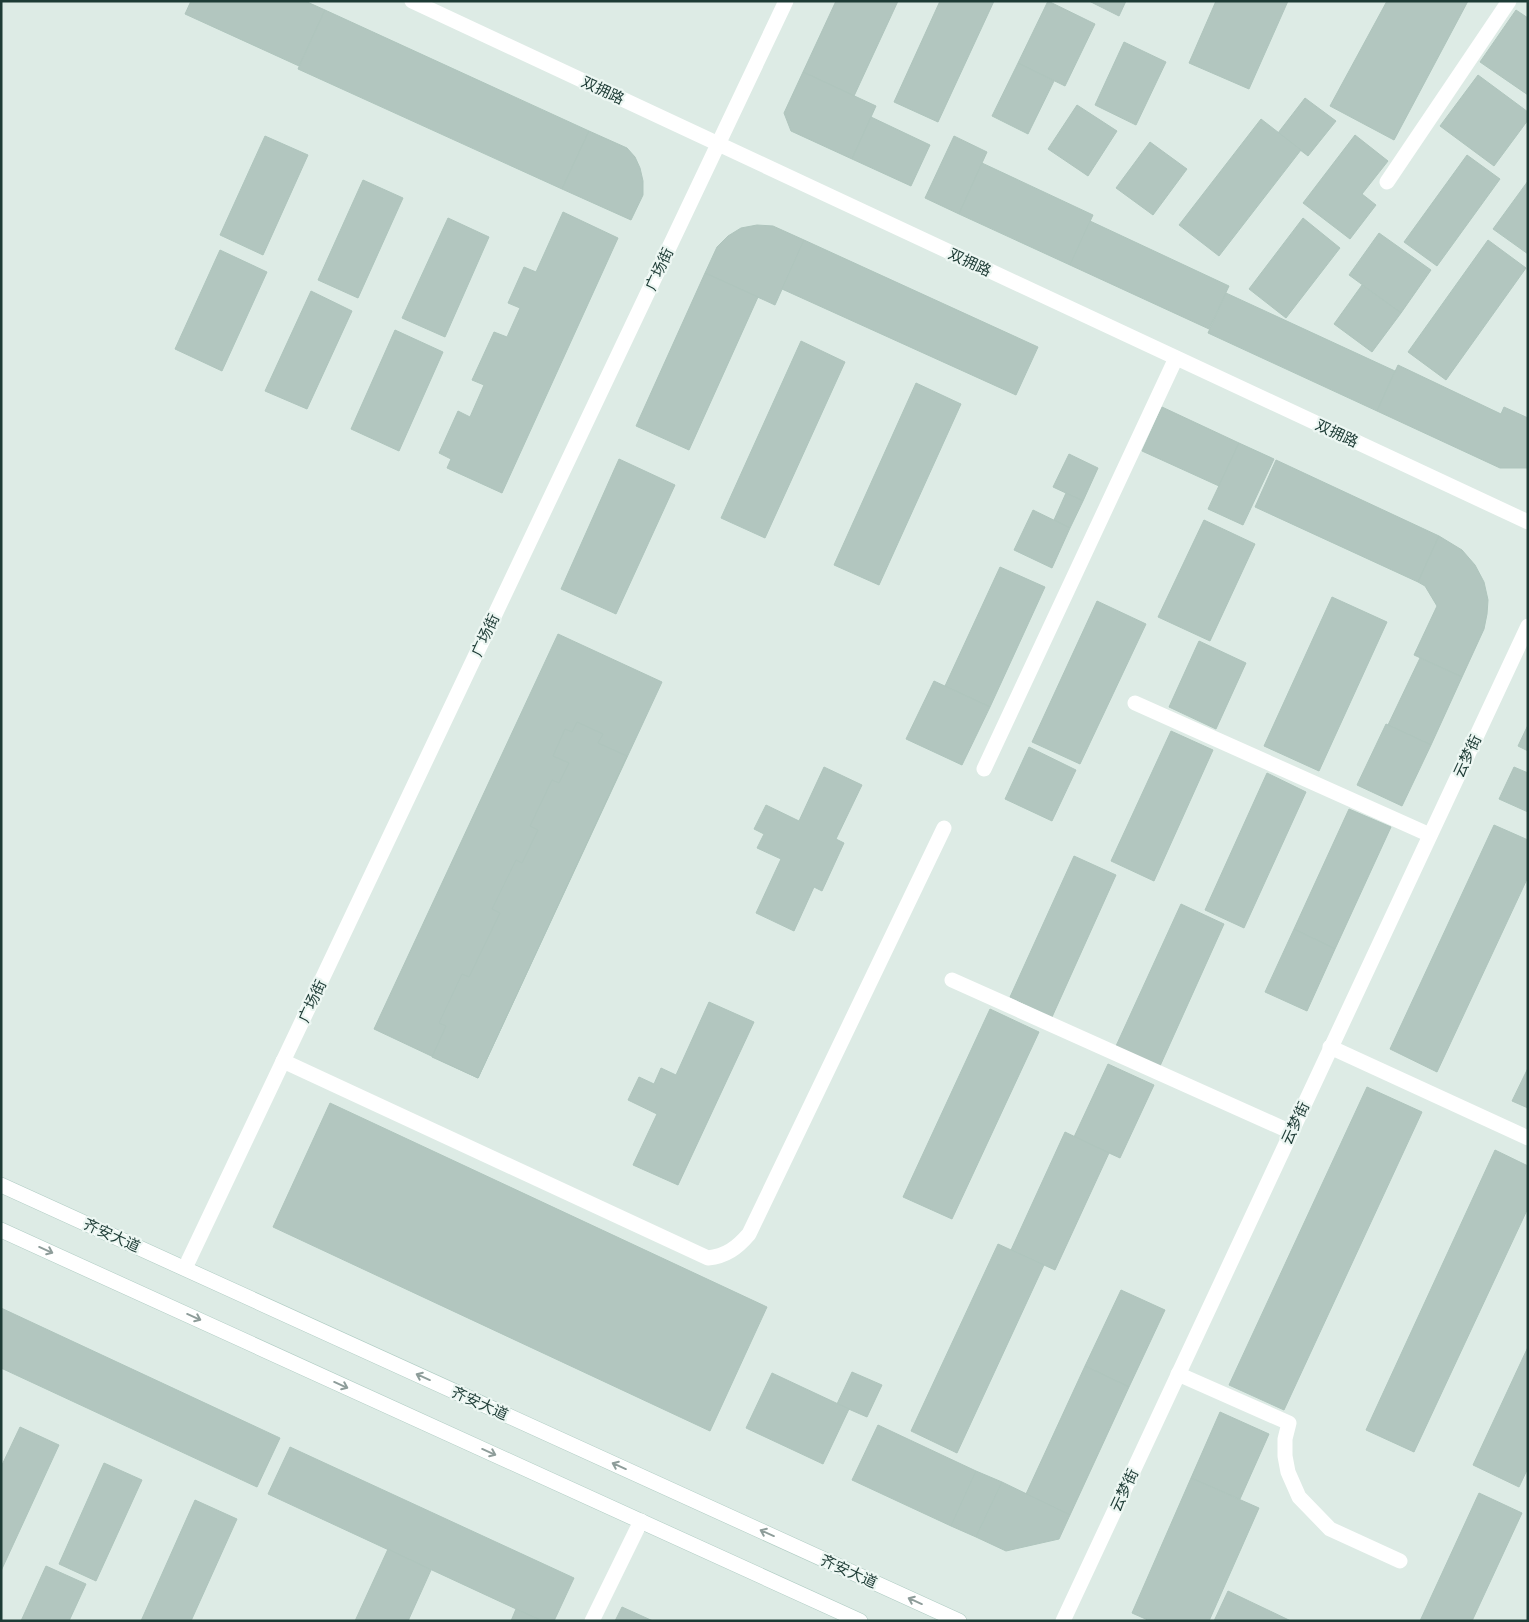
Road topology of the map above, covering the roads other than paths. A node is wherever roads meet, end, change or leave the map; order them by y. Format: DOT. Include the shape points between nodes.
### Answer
graph roads {
  1 [pos="412,1"];
  2 [pos="786,1"];
  3 [pos="1509,1"];
  4 [pos="718,144"];
  5 [pos="1387,182"];
  6 [pos="1176,358"];
  7 [pos="1528,522"];
  8 [pos="1528,626"];
  9 [pos="1135,703"];
  10 [pos="984,769"];
  11 [pos="944,828"];
  12 [pos="1430,835"];
  13 [pos="952,980"];
  14 [pos="1330,1048"];
  15 [pos="283,1061"];
  16 [pos="1292,1132"];
  17 [pos="1528,1138"];
  18 [pos="1,1185"];
  19 [pos="1,1230"];
  20 [pos="185,1268"];
  21 [pos="1178,1374"];
  22 [pos="641,1521"];
  23 [pos="1400,1561"];
  24 [pos="592,1621"];
  25 [pos="860,1621"];
  26 [pos="959,1621"];
  27 [pos="1063,1621"];
  1 -- 4 [label="street, 双拥路"];
  2 -- 4 [label="street, 广场街"];
  3 -- 5 [label="street"];
  4 -- 6 [label="street, 双拥路"];
  4 -- 15 [label="street, 广场街"];
  6 -- 7 [label="street, 双拥路"];
  6 -- 10 [label="street"];
  8 -- 12 [label="street, 云梦街"];
  9 -- 12 [label="street"];
  11 -- 15 [label="street" via="749,1234 741,1244 720,1256 708,1258"];
  12 -- 14 [label="street, 云梦街"];
  13 -- 16 [label="street"];
  14 -- 16 [label="street, 云梦街"];
  14 -- 17 [label="street"];
  15 -- 20 [label="street, 广场街"];
  16 -- 21 [label="street, 云梦街"];
  18 -- 20 [label="street, 齐安大道"];
  19 -- 22 [label="street, one-way"];
  26 -- 20 [label="street, 齐安大道, one-way"];
  21 -- 23 [label="street" via="1289,1423 1284,1456 1299,1497 1330,1529"];
  21 -- 27 [label="street, 云梦街"];
  22 -- 24 [label="street"];
  22 -- 25 [label="street"];
}
